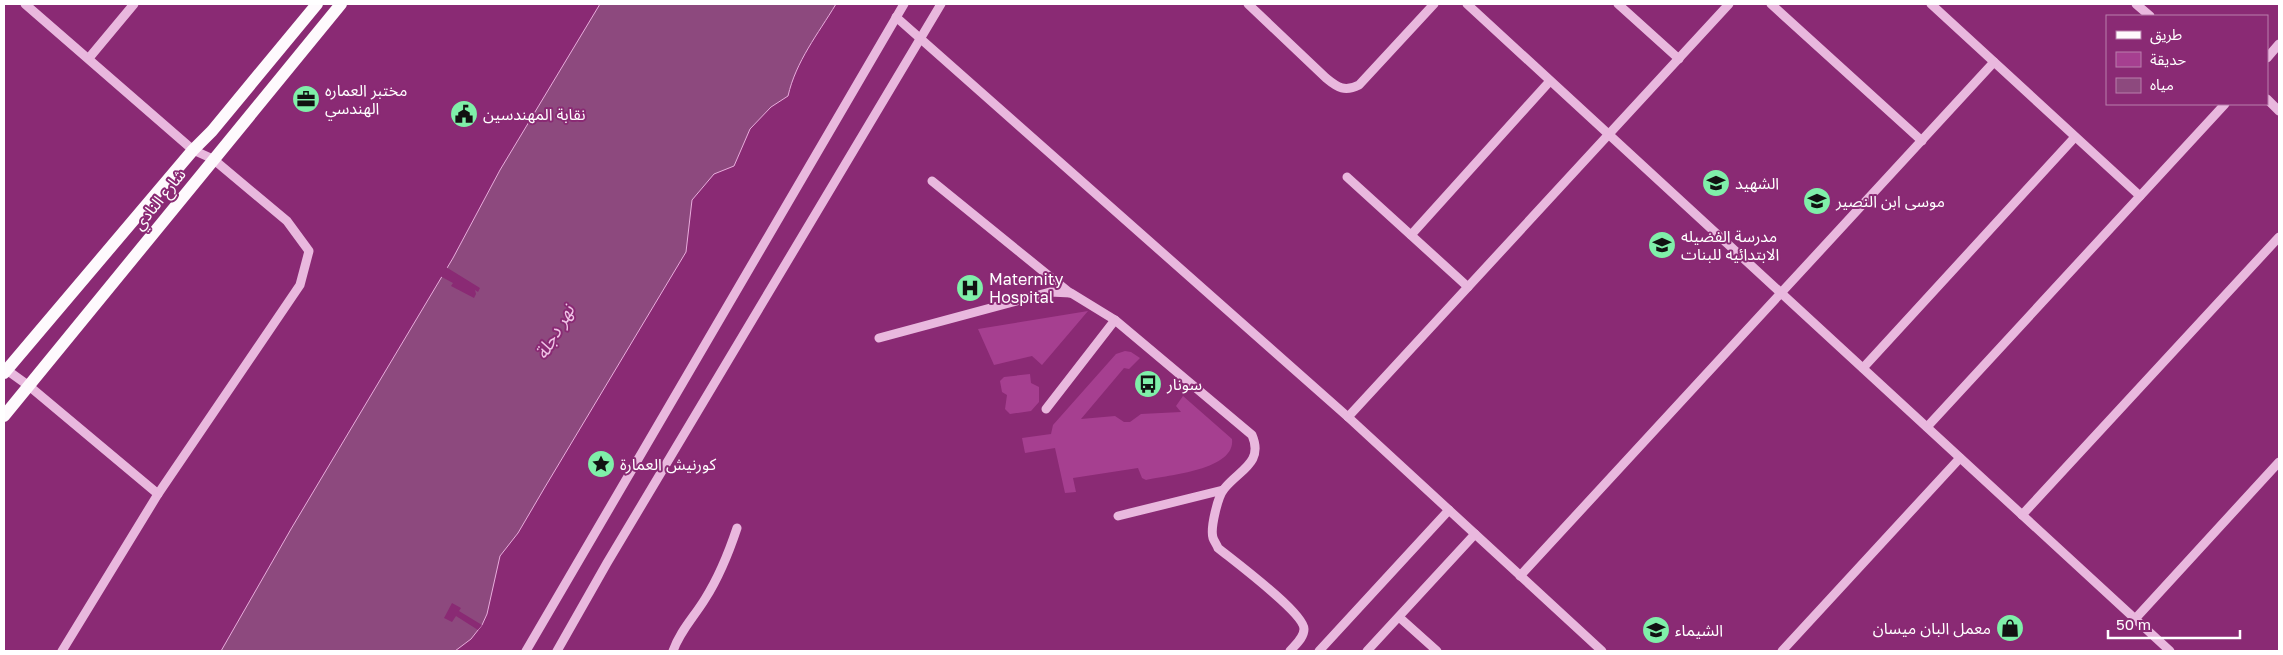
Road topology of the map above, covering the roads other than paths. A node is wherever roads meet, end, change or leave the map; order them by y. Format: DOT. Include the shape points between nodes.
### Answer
graph roads {
  1 [pos="24,4"];
  2 [pos="134,4"];
  3 [pos="317,4"];
  4 [pos="341,4"];
  5 [pos="904,4"];
  6 [pos="941,4"];
  7 [pos="1248,4"];
  8 [pos="1434,4"];
  9 [pos="1467,4"];
  10 [pos="1618,4"];
  11 [pos="1729,4"];
  12 [pos="1771,4"];
  13 [pos="1930,4"];
  14 [pos="2136,4"];
  15 [pos="2149,15"];
  16 [pos="896,17"];
  17 [pos="920,38"];
  18 [pos="2279,44"];
  19 [pos="2268,57"];
  20 [pos="89,58"];
  21 [pos="1679,59"];
  22 [pos="1994,62"];
  23 [pos="1550,81"];
  24 [pos="2268,100"];
  25 [pos="2224,105"];
  26 [pos="2279,111"];
  27 [pos="1609,134"];
  28 [pos="2075,137"];
  29 [pos="1922,141"];
  30 [pos="193,150"];
  31 [pos="213,159"];
  32 [pos="1348,177"];
  33 [pos="932,181"];
  34 [pos="2140,196"];
  35 [pos="1411,235"];
  36 [pos="2279,237"];
  37 [pos="1468,287"];
  38 [pos="1070,293"];
  39 [pos="1782,293"];
  40 [pos="1115,320"];
  41 [pos="879,338"];
  42 [pos="1863,368"];
  43 [pos="5,370"];
  44 [pos="29,386"];
  45 [pos="1046,409"];
  46 [pos="4,416"];
  47 [pos="1348,418"];
  48 [pos="1927,427"];
  49 [pos="1960,458"];
  50 [pos="2279,462"];
  51 [pos="1223,490"];
  52 [pos="158,494"];
  53 [pos="1449,510"];
  54 [pos="2022,515"];
  55 [pos="1118,516"];
  56 [pos="737,528"];
  57 [pos="1475,534"];
  58 [pos="1520,576"];
  59 [pos="1399,616"];
  60 [pos="2135,619"];
  61 [pos="62,651"];
  62 [pos="526,651"];
  63 [pos="557,651"];
  64 [pos="673,651"];
  65 [pos="1290,651"];
  66 [pos="1319,651"];
  67 [pos="1367,651"];
  68 [pos="1437,651"];
  69 [pos="1602,651"];
  70 [pos="1782,651"];
  71 [pos="2170,651"];
  1 -- 20 [label="street"];
  2 -- 20 [label="street"];
  3 -- 30 [label="main road, شارع النادي"];
  4 -- 31 [label="main road, شارع النادي"];
  5 -- 16 [label="street"];
  6 -- 17 [label="street"];
  7 -- 8 [label="street" via="1326,78 1338,88 1349,90 1359,85"];
  9 -- 23 [label="street"];
  10 -- 21 [label="street"];
  11 -- 21 [label="street"];
  12 -- 29 [label="street"];
  13 -- 22 [label="street"];
  14 -- 15 [label="street"];
  16 -- 17 [label="street"];
  16 -- 62 [label="street"];
  17 -- 47 [label="street"];
  17 -- 63 [label="street"];
  18 -- 19 [label="street"];
  20 -- 30 [label="street"];
  21 -- 27 [label="street"];
  22 -- 28 [label="street"];
  22 -- 29 [label="street"];
  23 -- 27 [label="street"];
  23 -- 35 [label="street"];
  24 -- 26 [label="street"];
  25 -- 34 [label="street"];
  27 -- 37 [label="street"];
  27 -- 39 [label="street"];
  28 -- 34 [label="street"];
  28 -- 42 [label="street"];
  29 -- 39 [label="street"];
  30 -- 31 [label="street"];
  30 -- 43 [label="main road, شارع النادي"];
  31 -- 44 [label="main road, شارع النادي"];
  31 -- 52 [label="street" via="287,222 308,251 300,285"];
  32 -- 35 [label="street"];
  33 -- 38 [label="street"];
  34 -- 48 [label="street"];
  35 -- 37 [label="street"];
  36 -- 54 [label="street"];
  37 -- 47 [label="street"];
  38 -- 40 [label="street"];
  38 -- 41 [label="street" via="1050,292"];
  39 -- 42 [label="street"];
  39 -- 58 [label="street"];
  40 -- 45 [label="street"];
  40 -- 51 [label="street" via="1252,435 1256,446 1254,460"];
  42 -- 48 [label="street"];
  43 -- 44 [label="street"];
  44 -- 46 [label="main road, شارع النادي"];
  44 -- 52 [label="street"];
  47 -- 53 [label="street"];
  48 -- 49 [label="street"];
  49 -- 54 [label="street"];
  49 -- 70 [label="street"];
  50 -- 60 [label="street"];
  51 -- 55 [label="street"];
  51 -- 65 [label="street" via="1212,525 1213,538 1218,548 1288,606 1301,621 1303,636"];
  52 -- 61 [label="street"];
  53 -- 57 [label="street"];
  53 -- 66 [label="street"];
  54 -- 60 [label="street"];
  56 -- 64 [label="street" via="706,598 679,636"];
  57 -- 58 [label="street"];
  57 -- 59 [label="street"];
  58 -- 69 [label="street"];
  59 -- 67 [label="street"];
  59 -- 68 [label="street"];
  60 -- 71 [label="street"];
}
